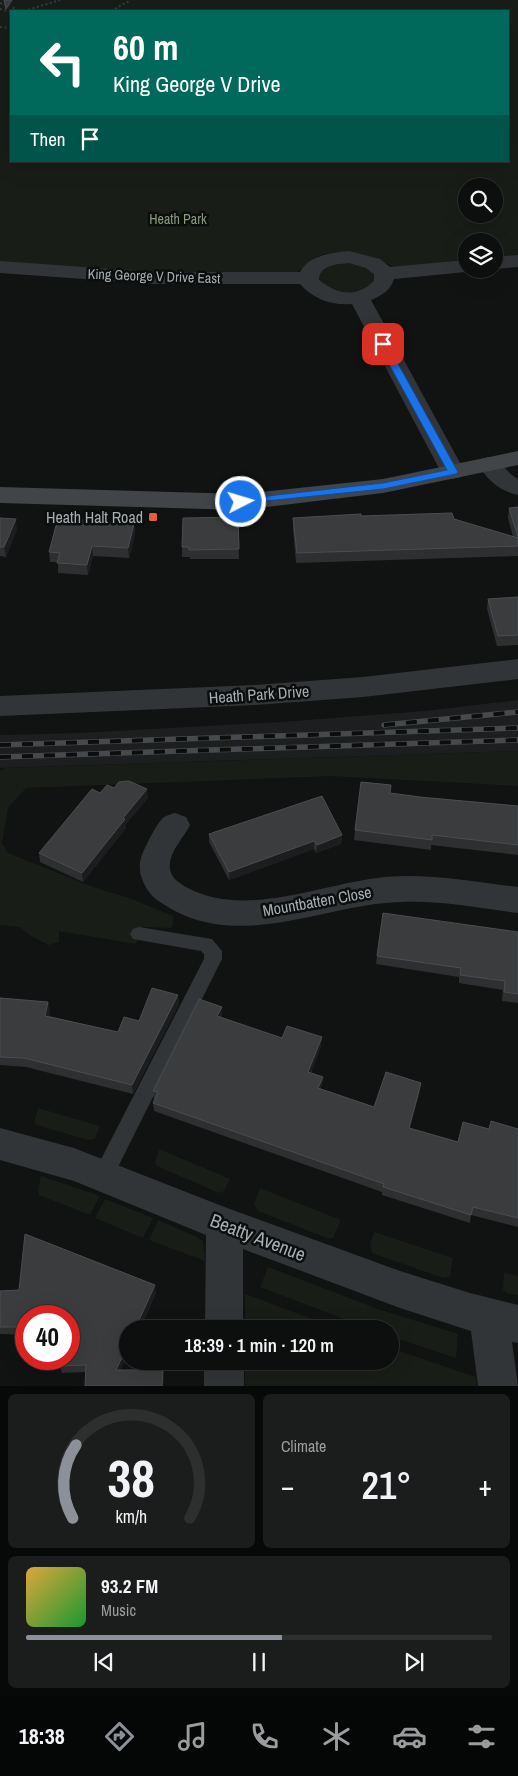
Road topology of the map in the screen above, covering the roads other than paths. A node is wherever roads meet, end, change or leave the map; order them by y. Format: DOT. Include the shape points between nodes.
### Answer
graph roads {
  1 [pos="518,261"];
  2 [pos="503,262"];
  3 [pos="0,267"];
  4 [pos="458,267"];
  5 [pos="384,274"];
  6 [pos="308,278"];
  7 [pos="359,297"];
  8 [pos="518,458"];
  9 [pos="489,464"];
  10 [pos="453,472"];
  11 [pos="518,488"];
  12 [pos="0,495"];
  13 [pos="518,669"];
  14 [pos="0,706"];
  15 [pos="175,825"];
  16 [pos="518,900"];
  17 [pos="139,934"];
  18 [pos="0,1144"];
  19 [pos="103,1176"];
  20 [pos="225,1225"];
  21 [pos="224,1320"];
  22 [pos="504,1321"];
  23 [pos="224,1370"];
  24 [pos="224,1386"];
  25 [pos="498,1386"];
  1 -- 2 [label="street"];
  3 -- 6 [label="street, King George V Drive East" via="169,279"];
  4 -- 5 [label="street"];
  5 -- 6 [label="street" via="371,262 337,258 318,264"];
  5 -- 7 [label="street" via="383,286"];
  6 -- 7 [label="street" via="322,293"];
  7 -- 10 [label="street"];
  8 -- 9 [label="street"];
  9 -- 10 [label="street"];
  9 -- 11 [label="street" via="504,481"];
  10 -- 12 [label="street" via="383,486 241,502"];
  13 -- 14 [label="street, Heath Park Drive" via="372,686 255,695"];
  15 -- 16 [label="street, Mountbatten Close" via="157,853 154,870 161,886 178,898 200,907 237,912 275,910 386,890 442,891"];
  17 -- 19 [label="lane" via="206,944 213,951 213,959"];
  18 -- 19 [label="street, Beatty Avenue"];
  19 -- 20 [label="street, Beatty Avenue"];
  20 -- 21 [label="street"];
  20 -- 22 [label="street, Beatty Avenue" via="362,1276 461,1310"];
  22 -- 25 [label="street"];
  23 -- 24 [label="street"];
}
